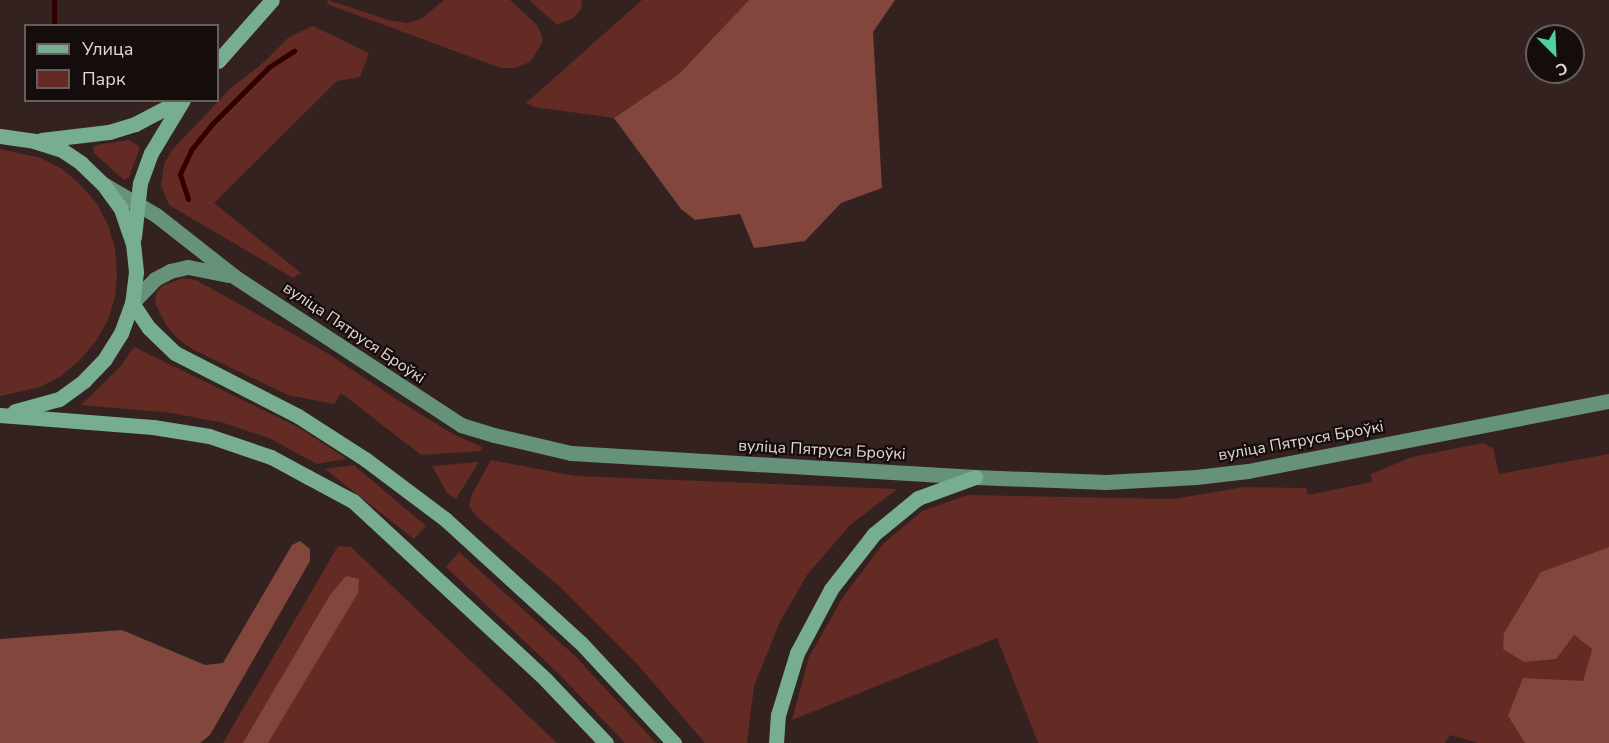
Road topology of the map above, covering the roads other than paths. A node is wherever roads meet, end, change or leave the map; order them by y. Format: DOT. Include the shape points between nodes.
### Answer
graph roads {
  1 [pos="272,0"];
  2 [pos="219,60"];
  3 [pos="178,102"];
  4 [pos="181,102"];
  5 [pos="0,136"];
  6 [pos="34,141"];
  7 [pos="103,184"];
  8 [pos="137,204"];
  9 [pos="133,243"];
  10 [pos="235,277"];
  11 [pos="132,303"];
  12 [pos="1609,401"];
  13 [pos="0,414"];
  14 [pos="975,477"];
  15 [pos="606,743"];
  16 [pos="674,743"];
  17 [pos="776,743"];
  1 -- 2 [label="main road"];
  3 -- 6 [label="main road" via="135,124 109,132"];
  4 -- 8 [label="main road" via="151,153"];
  5 -- 6 [label="main road"];
  6 -- 7 [label="main road" via="62,150"];
  7 -- 8 [label="main road, вуліца Пятруся Броўкі"];
  7 -- 9 [label="main road" via="121,208"];
  8 -- 9 [label="main road"];
  8 -- 10 [label="main road, вуліца Пятруся Броўкі"];
  9 -- 11 [label="main road" via="136,272"];
  10 -- 11 [label="main road" via="188,267 170,271 154,279"];
  10 -- 14 [label="main road, вуліца Пятруся Броўкі" via="461,425 494,435 571,453"];
  11 -- 13 [label="main road" via="122,333 84,381 59,399"];
  11 -- 16 [label="main road" via="149,328 175,353 298,416 365,459 445,519 581,643"];
  12 -- 14 [label="main road, вуліца Пятруся Броўкі" via="1248,471 1106,482"];
  13 -- 15 [label="main road" via="153,427 209,436 271,457 309,477 353,501 546,680"];
  14 -- 17 [label="main road" via="918,498 874,534 831,589 797,652 778,715"];
}
